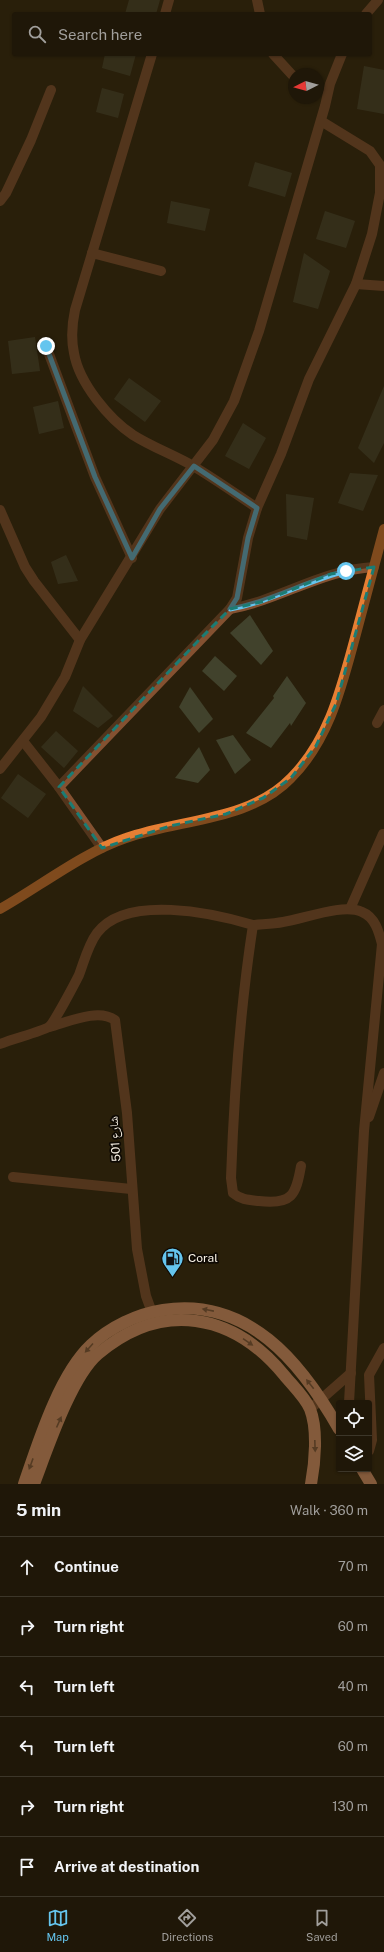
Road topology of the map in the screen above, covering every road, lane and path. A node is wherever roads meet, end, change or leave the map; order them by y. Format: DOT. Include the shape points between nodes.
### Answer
graph roads {
  1 [pos="169,0"];
  2 [pos="257,0"];
  3 [pos="378,0"];
  4 [pos="166,12"];
  5 [pos="260,12"];
  6 [pos="368,12"];
  7 [pos="151,56"];
  8 [pos="275,56"];
  9 [pos="341,56"];
  10 [pos="288,70"];
  11 [pos="51,90"];
  12 [pos="325,106"];
  13 [pos="321,122"];
  14 [pos="0,201"];
  15 [pos="92,253"];
  16 [pos="161,271"];
  17 [pos="356,284"];
  18 [pos="384,286"];
  19 [pos="46,346"];
  20 [pos="194,466"];
  21 [pos="257,508"];
  22 [pos="0,510"];
  23 [pos="384,529"];
  24 [pos="132,558"];
  25 [pos="374,567"];
  26 [pos="230,609"];
  27 [pos="80,640"];
  28 [pos="384,710"];
  29 [pos="377,723"];
  30 [pos="23,741"];
  31 [pos="0,769"];
  32 [pos="59,787"];
  33 [pos="383,834"];
  34 [pos="102,848"];
  35 [pos="0,909"];
  36 [pos="350,909"];
  37 [pos="252,925"];
  38 [pos="49,1027"];
  39 [pos="0,1044"];
  40 [pos="384,1073"];
  41 [pos="364,1131"];
  42 [pos="301,1166"];
  43 [pos="13,1177"];
  44 [pos="131,1189"];
  45 [pos="152,1311"];
  46 [pos="155,1324"];
  47 [pos="384,1348"];
  48 [pos="351,1373"];
  49 [pos="321,1398"];
  50 [pos="349,1400"];
  51 [pos="310,1409"];
  52 [pos="336,1424"];
  53 [pos="372,1436"];
  54 [pos="365,1472"];
  55 [pos="24,1484"];
  56 [pos="34,1484"];
  57 [pos="310,1484"];
  58 [pos="371,1484"];
  1 -- 4 [label="street"];
  2 -- 5 [label="street"];
  3 -- 6 [label="street"];
  7 -- 15 [label="street"];
  8 -- 10 [label="street"];
  9 -- 12 [label="street" via="330,84"];
  11 -- 14 [label="street" via="6,193"];
  12 -- 13 [label="street"];
  13 -- 17 [label="street" via="370,151 380,165 380,194 372,234"];
  13 -- 20 [label="street" via="259,331 234,401"];
  15 -- 16 [label="street"];
  15 -- 20 [label="street" via="74,310 73,352 77,365 89,388 115,422 136,437"];
  17 -- 18 [label="street"];
  17 -- 21 [label="street" via="309,379"];
  19 -- 24 [label="street" via="95,477"];
  20 -- 21 [label="street"];
  20 -- 24 [label="street" via="160,509"];
  21 -- 26 [label="street" via="248,538 237,598"];
  22 -- 27 [label="street" via="31,576"];
  23 -- 25 [label="main road"];
  24 -- 27 [label="street"];
  25 -- 26 [label="street" via="331,574 261,602"];
  25 -- 34 [label="main road" via="336,704 316,746 291,778 263,798 226,814 126,838"];
  26 -- 32 [label="street"];
  27 -- 30 [label="street" via="65,677"];
  28 -- 29 [label="street"];
  30 -- 31 [label="street"];
  30 -- 32 [label="street"];
  32 -- 34 [label="street"];
  33 -- 36 [label="street"];
  34 -- 35 [label="main road"];
  36 -- 37 [label="street"];
  36 -- 41 [label="street" via="362,912 371,919 379,931 382,944"];
  37 -- 38 [label="street" via="230,918 190,912 140,911 121,916 105,925 96,934 74,987"];
  37 -- 42 [label="street" via="235,1067 231,1178 233,1193 243,1199 282,1202 296,1190"];
  38 -- 39 [label="street"];
  38 -- 44 [label="street, شارع 501" via="96,1015 104,1015 115,1020 127,1113"];
  40 -- 41 [label="street"];
  41 -- 48 [label="street"];
  43 -- 44 [label="street"];
  44 -- 45 [label="street, شارع 501" via="137,1249 146,1296"];
  45 -- 46 [label="street, شارع 501"];
  49 -- 45 [label="highway, one-way" via="282,1351 235,1318 202,1308"];
  45 -- 55 [label="highway, one-way" via="126,1322 90,1346 65,1380"];
  46 -- 51 [label="highway, one-way" via="194,1320 209,1322 227,1329 250,1343 273,1362"];
  56 -- 46 [label="highway, one-way" via="79,1377 97,1355 115,1342 134,1331"];
  47 -- 53 [label="street" via="369,1375"];
  48 -- 49 [label="street"];
  48 -- 50 [label="street"];
  49 -- 51 [label="street"];
  49 -- 52 [label="highway"];
  51 -- 57 [label="highway, one-way" via="315,1461"];
  54 -- 58 [label="highway"];
}
